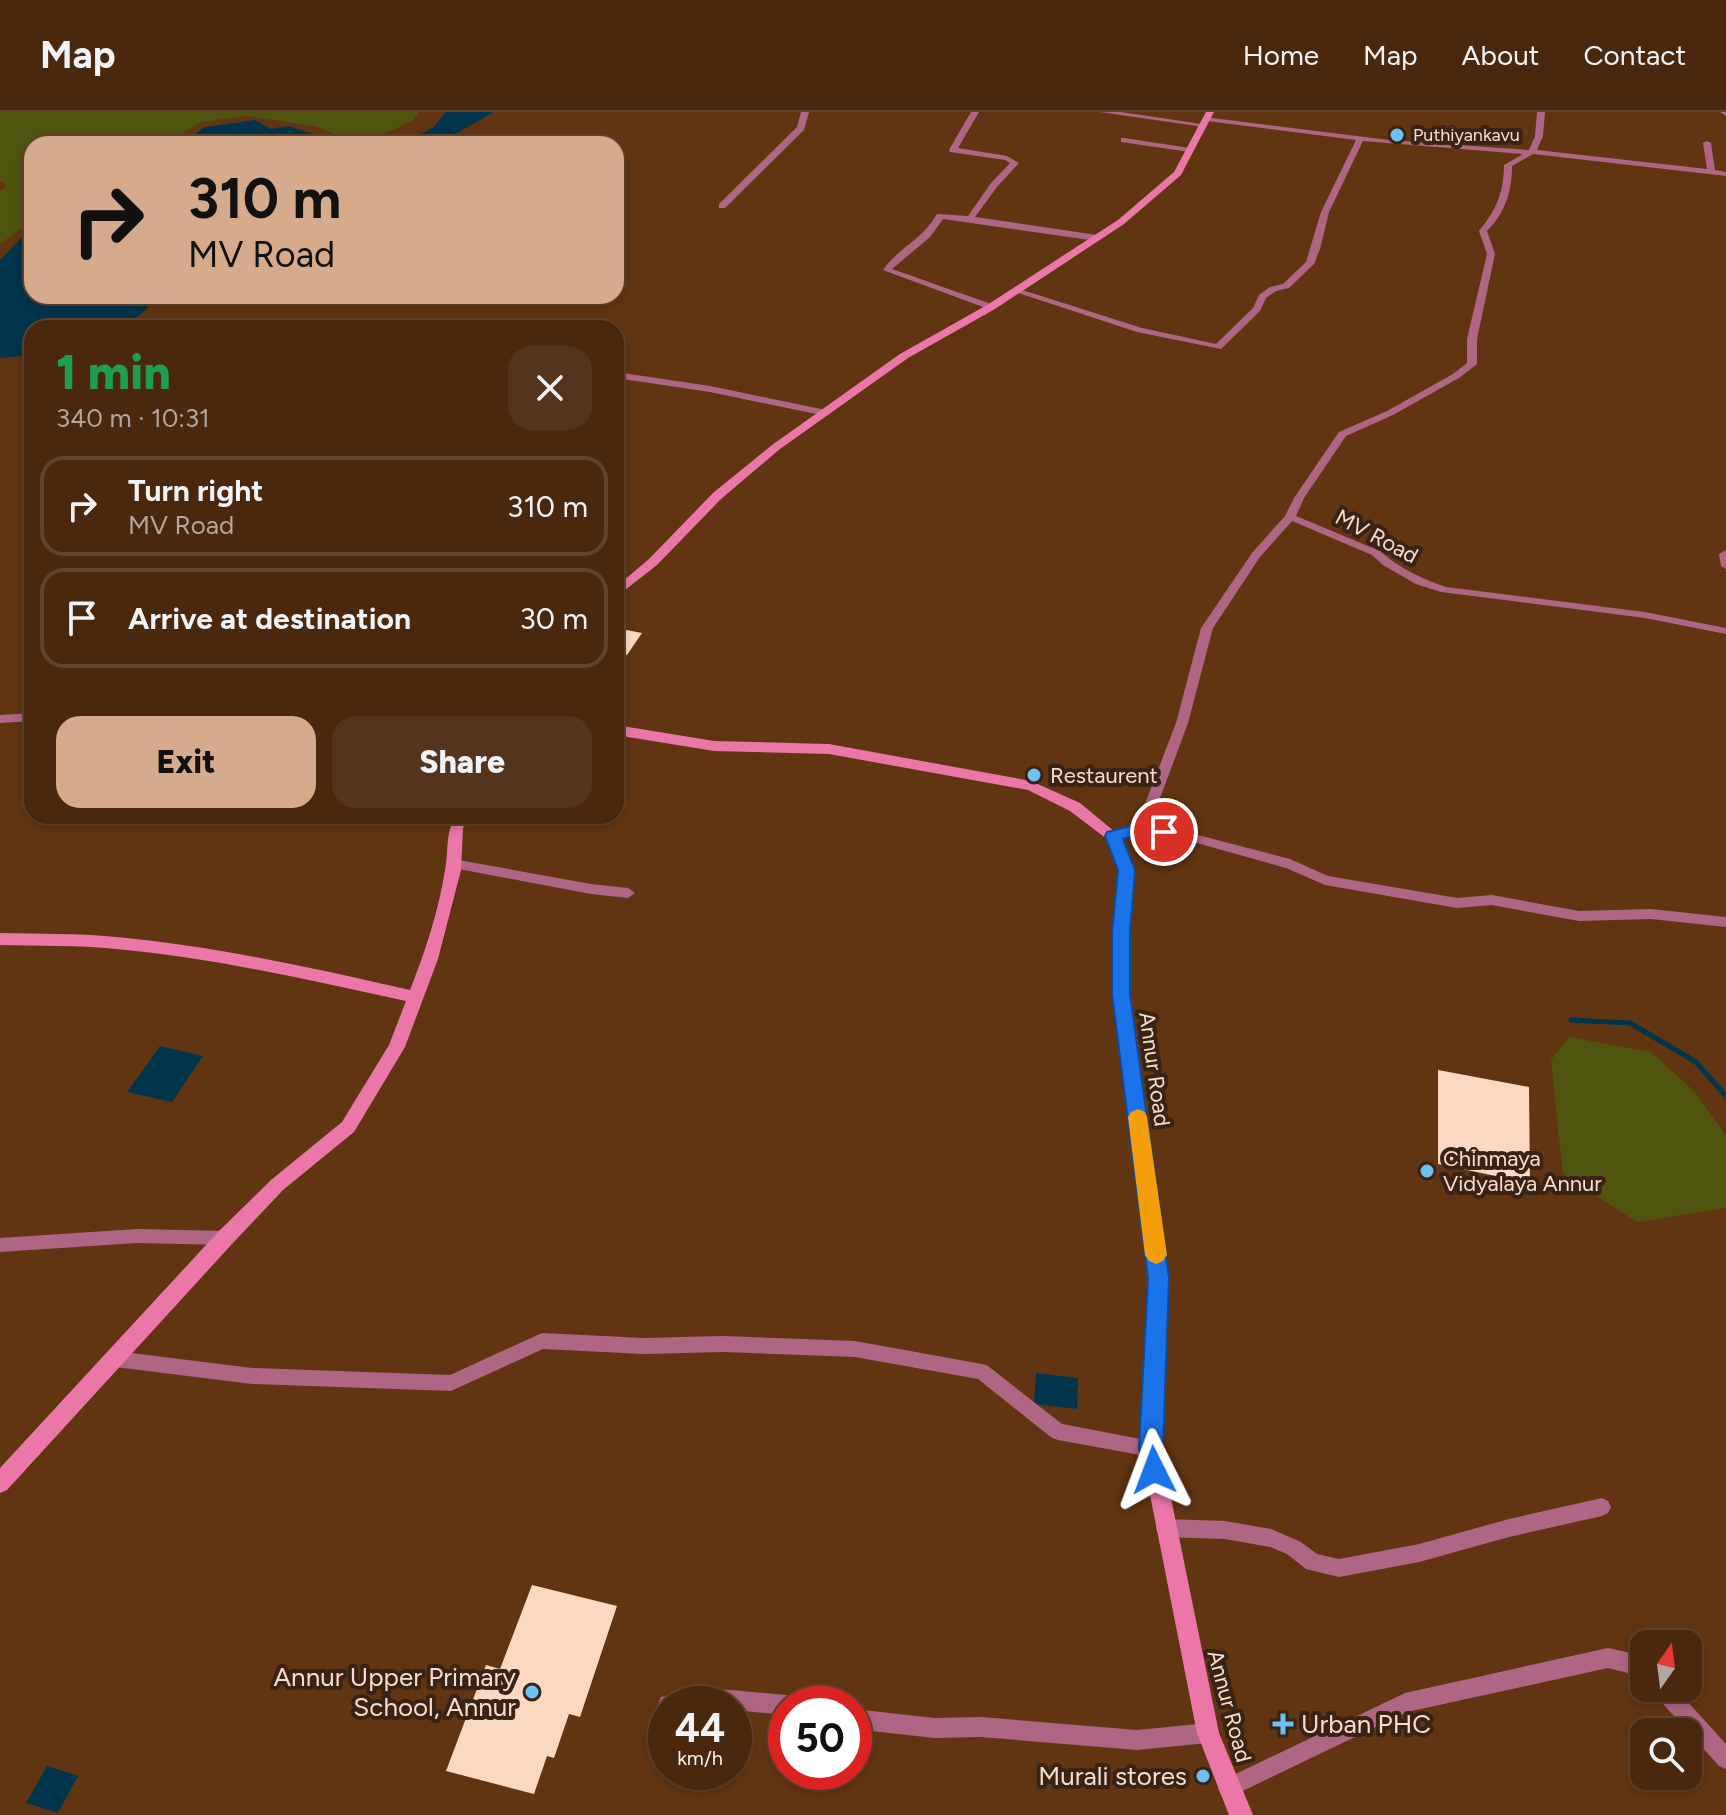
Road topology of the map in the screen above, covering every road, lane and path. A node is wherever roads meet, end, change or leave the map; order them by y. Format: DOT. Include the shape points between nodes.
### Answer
graph roads {
  1 [pos="805,112"];
  2 [pos="975,112"];
  3 [pos="1104,112"];
  4 [pos="1541,112"];
  5 [pos="1207,119"];
  6 [pos="1360,139"];
  7 [pos="1124,140"];
  8 [pos="1707,143"];
  9 [pos="1190,150"];
  10 [pos="1532,152"];
  11 [pos="1711,172"];
  12 [pos="1726,174"];
  13 [pos="722,206"];
  14 [pos="970,219"];
  15 [pos="1097,238"];
  16 [pos="1016,291"];
  17 [pos="991,307"];
  18 [pos="624,376"];
  19 [pos="826,413"];
  20 [pos="1290,517"];
  21 [pos="624,586"];
  22 [pos="1726,631"];
  23 [pos="24,718"];
  24 [pos="0,719"];
  25 [pos="624,731"];
  26 [pos="459,824"];
  27 [pos="1142,828"];
  28 [pos="1113,836"];
  29 [pos="453,864"];
  30 [pos="628,893"];
  31 [pos="1725,923"];
  32 [pos="0,939"];
  33 [pos="414,997"];
  34 [pos="225,1238"];
  35 [pos="0,1245"];
  36 [pos="115,1359"];
  37 [pos="1151,1449"];
  38 [pos="0,1483"];
  39 [pos="1602,1507"];
  40 [pos="1165,1528"];
  41 [pos="1630,1662"];
  42 [pos="1675,1702"];
  43 [pos="872,1722"];
  44 [pos="1208,1733"];
  45 [pos="1726,1759"];
  46 [pos="1228,1788"];
  47 [pos="1241,1815"];
  1 -- 13 [label="street" via="801,128"];
  2 -- 14 [label="street" via="953,150 1015,163"];
  3 -- 5 [label="street"];
  4 -- 10 [label="street"];
  5 -- 6 [label="street"];
  5 -- 9 [label="main road"];
  6 -- 10 [label="street"];
  6 -- 16 [label="street" via="1317,230 1308,266 1286,286 1262,297 1257,309 1218,347 1140,330"];
  7 -- 9 [label="street"];
  8 -- 11 [label="street"];
  9 -- 15 [label="main road" via="1178,173"];
  10 -- 11 [label="street"];
  10 -- 20 [label="street" via="1508,165 1498,216 1483,231 1491,254 1472,339 1472,364 1390,413 1342,434"];
  11 -- 12 [label="street"];
  14 -- 15 [label="street"];
  14 -- 17 [label="street" via="940,216 930,235 887,270"];
  15 -- 16 [label="main road"];
  16 -- 17 [label="main road"];
  17 -- 19 [label="main road" via="904,356"];
  18 -- 19 [label="street"];
  19 -- 21 [label="main road" via="717,496"];
  20 -- 22 [label="street, MV Road" via="1364,547 1420,582 1445,590 1645,615"];
  20 -- 27 [label="street" via="1256,555 1207,628 1182,723"];
  23 -- 24 [label="street"];
  25 -- 28 [label="main road" via="714,746 829,749 1031,786 1075,807"];
  26 -- 29 [label="main road"];
  27 -- 28 [label="street"];
  27 -- 31 [label="street" via="1290,864 1325,880 1457,903 1492,900 1579,916 1651,914"];
  28 -- 37 [label="main road, Annur Road" via="1127,870 1121,994 1159,1278"];
  29 -- 30 [label="street"];
  29 -- 33 [label="main road" via="430,959"];
  32 -- 33 [label="main road" via="172,949"];
  33 -- 34 [label="main road" via="397,1047 348,1127 277,1185"];
  34 -- 35 [label="street" via="137,1236"];
  34 -- 36 [label="main road"];
  36 -- 37 [label="street" via="252,1376 451,1383 542,1341 855,1349 982,1372 1058,1432"];
  36 -- 38 [label="main road"];
  37 -- 40 [label="main road, Annur Road"];
  39 -- 40 [label="street" via="1339,1568 1313,1562 1271,1538"];
  40 -- 44 [label="main road, Annur Road"];
  41 -- 46 [label="street" via="1608,1658 1405,1703"];
  42 -- 45 [label="street"];
  43 -- 44 [label="street" via="1111,1739"];
  44 -- 46 [label="main road, Annur Road"];
  46 -- 47 [label="main road, Annur Road"];
}
